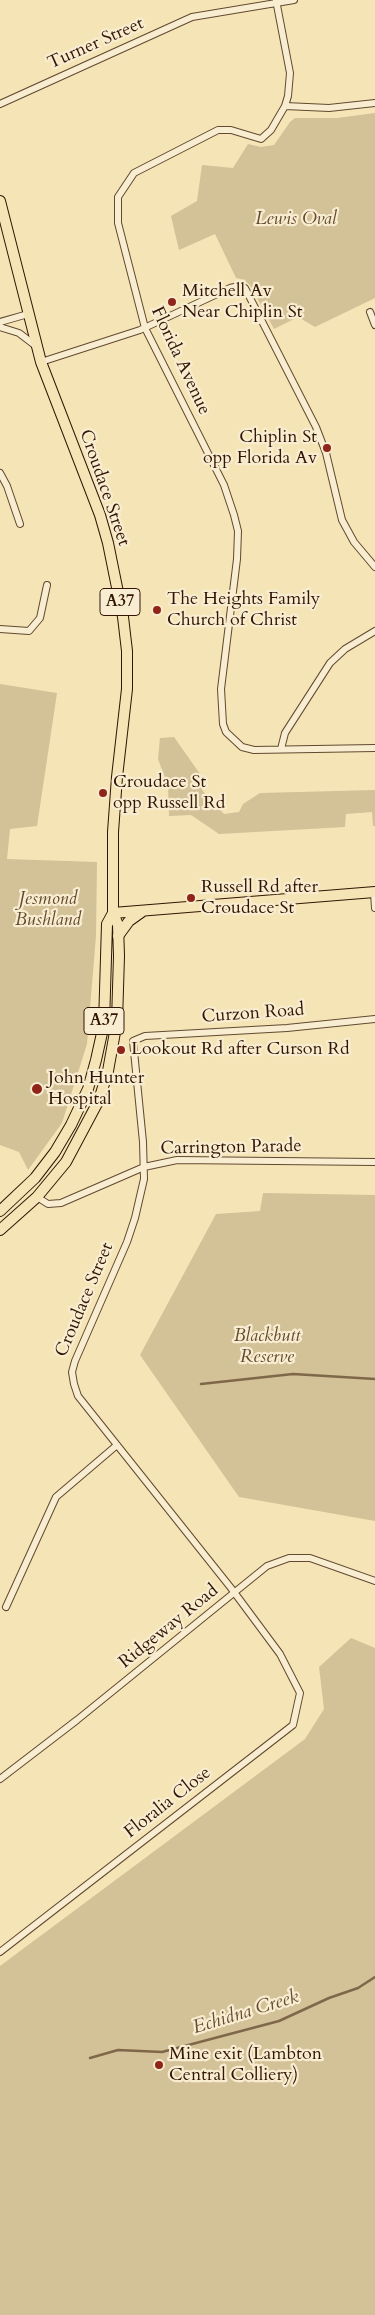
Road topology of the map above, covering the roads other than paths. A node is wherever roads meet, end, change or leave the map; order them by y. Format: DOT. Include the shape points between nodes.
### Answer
graph roads {
  1 [pos="294,0"];
  2 [pos="277,1"];
  3 [pos="375,103"];
  4 [pos="0,104"];
  5 [pos="285,106"];
  6 [pos="0,201"];
  7 [pos="370,312"];
  8 [pos="28,314"];
  9 [pos="0,322"];
  10 [pos="375,325"];
  11 [pos="0,327"];
  12 [pos="145,328"];
  13 [pos="36,346"];
  14 [pos="41,362"];
  15 [pos="0,472"];
  16 [pos="20,524"];
  17 [pos="375,567"];
  18 [pos="46,585"];
  19 [pos="0,629"];
  20 [pos="375,630"];
  21 [pos="375,748"];
  22 [pos="281,749"];
  23 [pos="374,893"];
  24 [pos="375,908"];
  25 [pos="144,911"];
  26 [pos="113,913"];
  27 [pos="118,936"];
  28 [pos="375,1019"];
  29 [pos="134,1041"];
  30 [pos="375,1162"];
  31 [pos="144,1167"];
  32 [pos="37,1197"];
  33 [pos="0,1211"];
  34 [pos="0,1230"];
  35 [pos="117,1445"];
  36 [pos="375,1581"];
  37 [pos="235,1593"];
  38 [pos="6,1607"];
  39 [pos="280,1654"];
  40 [pos="0,1779"];
  41 [pos="0,1952"];
  1 -- 2 [label="street, Turner Street"];
  2 -- 4 [label="street, Turner Street" via="192,17"];
  2 -- 5 [label="street" via="290,73"];
  3 -- 5 [label="street" via="329,108"];
  5 -- 12 [label="street, Florida Avenue" via="271,130 260,139 231,130 218,130 144,166 127,180 118,197 118,223"];
  6 -- 8 [label="main road, Croudace Street / A37"];
  7 -- 10 [label="street"];
  8 -- 9 [label="street"];
  8 -- 13 [label="main road, Croudace Street / A37"];
  11 -- 13 [label="street" via="19,333"];
  12 -- 14 [label="street"];
  12 -- 17 [label="street" via="230,288 245,288 322,440 342,520 354,542"];
  12 -- 22 [label="street, Florida Avenue" via="224,485 238,531 221,689 223,724 230,738 242,747"];
  13 -- 14 [label="main road, Croudace Street / A37"];
  14 -- 26 [label="main road, Croudace Street / A37" via="100,515 123,617 127,689 113,832"];
  15 -- 16 [label="street"];
  18 -- 19 [label="street" via="40,618 29,632"];
  20 -- 22 [label="street" via="330,663 285,733"];
  21 -- 22 [label="street, Florida Avenue"];
  23 -- 24 [label="street"];
  23 -- 25 [label="main road"];
  25 -- 26 [label="main road"];
  25 -- 27 [label="main road" via="129,921"];
  26 -- 27 [label="main road, A37"];
  26 -- 33 [label="main road, A37" via="107,924 104,1024 88,1089 55,1152 35,1178"];
  27 -- 32 [label="main road, A37" via="117,1021 108,1071 99,1100 66,1162"];
  28 -- 29 [label="street, Curzon Road" via="145,1036"];
  29 -- 31 [label="street, Croudace Street"];
  30 -- 31 [label="street, Carrington Parade" via="177,1160"];
  31 -- 32 [label="street, Carrington Parade" via="61,1203 48,1204"];
  31 -- 35 [label="street, Croudace Street" via="142,1192 132,1226 72,1372 78,1396"];
  32 -- 34 [label="main road, A37"];
  35 -- 37 [label="street, Croudace Street"];
  35 -- 38 [label="street" via="56,1497"];
  36 -- 37 [label="street, Ridgeway Road" via="310,1558 289,1558 267,1566"];
  37 -- 39 [label="street, Croudace Street"];
  37 -- 40 [label="street, Ridgeway Road"];
  39 -- 41 [label="street, Floralia Close" via="300,1692 293,1726"];
}
